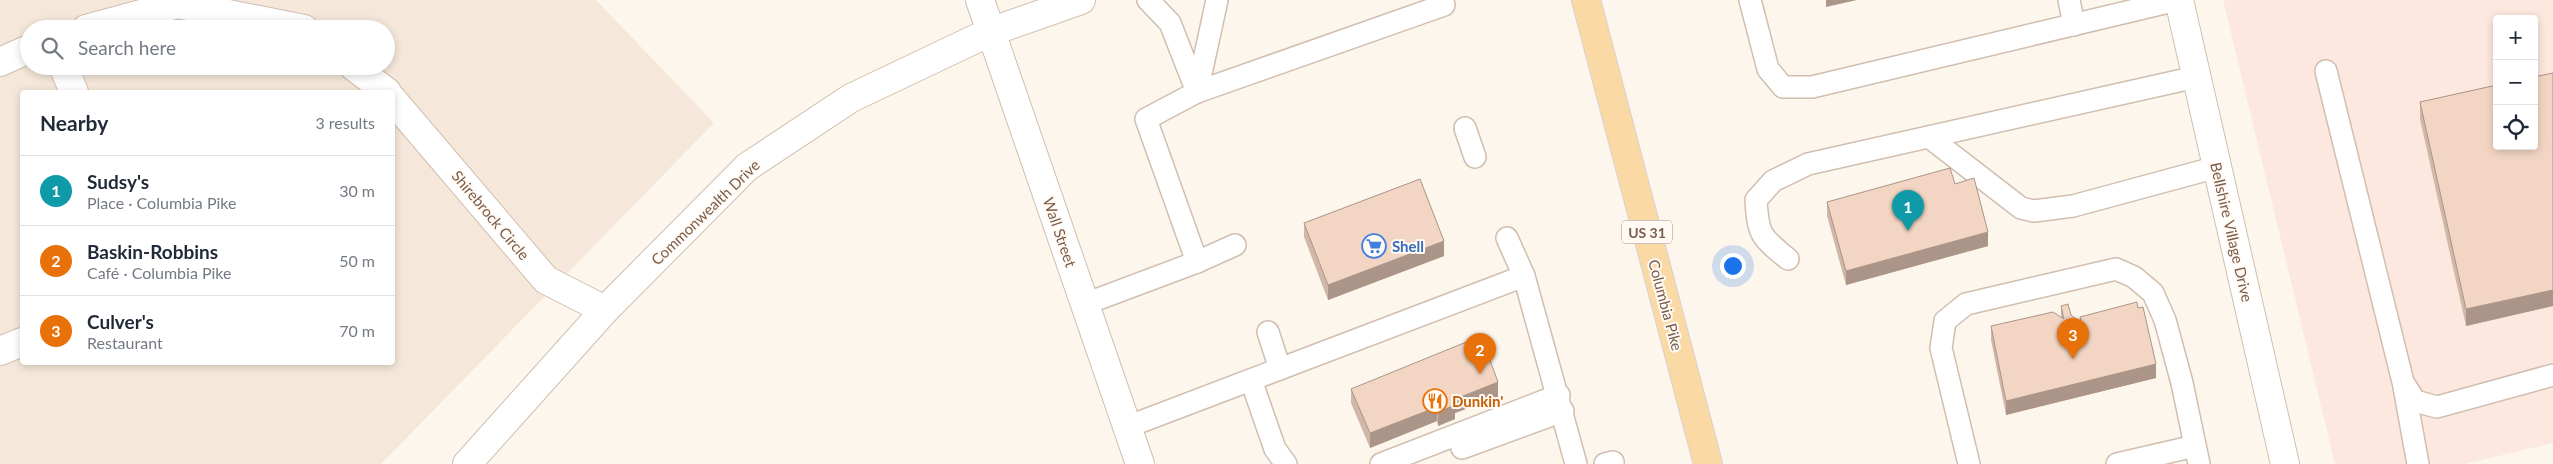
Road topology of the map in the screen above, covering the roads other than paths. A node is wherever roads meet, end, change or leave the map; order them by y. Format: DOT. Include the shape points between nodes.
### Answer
graph roads {
  1 [pos="980,0"];
  2 [pos="1082,0"];
  3 [pos="1148,0"];
  4 [pos="1217,0"];
  5 [pos="1586,0"];
  6 [pos="1750,0"];
  7 [pos="2069,0"];
  8 [pos="2178,0"];
  9 [pos="1444,5"];
  10 [pos="119,20"];
  11 [pos="259,20"];
  12 [pos="2074,25"];
  13 [pos="990,32"];
  14 [pos="20,53"];
  15 [pos="0,62"];
  16 [pos="2326,71"];
  17 [pos="67,75"];
  18 [pos="365,75"];
  19 [pos="2196,77"];
  20 [pos="73,90"];
  21 [pos="384,90"];
  22 [pos="1197,92"];
  23 [pos="395,103"];
  24 [pos="1465,128"];
  25 [pos="1929,137"];
  26 [pos="1475,157"];
  27 [pos="2216,167"];
  28 [pos="1507,238"];
  29 [pos="1235,245"];
  30 [pos="1788,260"];
  31 [pos="1197,262"];
  32 [pos="1524,276"];
  33 [pos="1084,304"];
  34 [pos="606,310"];
  35 [pos="1268,332"];
  36 [pos="20,343"];
  37 [pos="0,351"];
  38 [pos="1280,369"];
  39 [pos="2553,375"];
  40 [pos="2403,382"];
  41 [pos="1245,383"];
  42 [pos="1561,403"];
  43 [pos="1250,418"];
  44 [pos="1127,427"];
  45 [pos="2197,455"];
  46 [pos="467,464"];
  47 [pos="1140,464"];
  48 [pos="1286,464"];
  49 [pos="1381,464"];
  50 [pos="1418,464"];
  51 [pos="1576,464"];
  52 [pos="1605,464"];
  53 [pos="1613,464"];
  54 [pos="1708,464"];
  55 [pos="1969,464"];
  56 [pos="2117,464"];
  57 [pos="2284,464"];
  58 [pos="2418,464"];
  1 -- 13 [label="street, Wall Street"];
  2 -- 13 [label="street, Commonwealth Drive"];
  3 -- 22 [label="lane" via="1170,23"];
  4 -- 22 [label="lane"];
  5 -- 54 [label="main road, Columbia Pike / US 31"];
  6 -- 12 [label="lane" via="1768,69 1782,87 1812,87"];
  7 -- 12 [label="lane"];
  8 -- 12 [label="lane"];
  8 -- 19 [label="street, Bellshire Village Drive"];
  9 -- 22 [label="lane"];
  10 -- 11 [label="street" via="178,4"];
  13 -- 33 [label="street, Wall Street"];
  13 -- 34 [label="street, Commonwealth Drive" via="850,98 747,167"];
  14 -- 15 [label="street"];
  16 -- 40 [label="lane"];
  17 -- 20 [label="street"];
  18 -- 21 [label="street"];
  19 -- 25 [label="lane"];
  19 -- 27 [label="street, Bellshire Village Drive"];
  22 -- 31 [label="lane" via="1146,119"];
  23 -- 34 [label="street, Shirebrock Circle" via="546,280"];
  24 -- 26 [label="lane"];
  25 -- 27 [label="lane" via="2021,208 2034,211 2072,206"];
  25 -- 30 [label="lane" via="1808,164 1773,181 1756,200 1758,227 1770,244"];
  27 -- 57 [label="street, Bellshire Village Drive"];
  28 -- 32 [label="lane"];
  29 -- 31 [label="lane"];
  31 -- 33 [label="lane"];
  32 -- 38 [label="lane"];
  32 -- 42 [label="lane"];
  33 -- 44 [label="street, Wall Street"];
  34 -- 46 [label="street, Commonwealth Drive"];
  35 -- 38 [label="lane"];
  36 -- 37 [label="street"];
  38 -- 41 [label="lane"];
  39 -- 40 [label="lane" via="2437,407 2414,402"];
  40 -- 58 [label="lane"];
  41 -- 43 [label="lane"];
  41 -- 44 [label="lane"];
  41 -- 48 [label="lane" via="1275,448"];
  42 -- 49 [label="lane"];
  42 -- 50 [label="lane"];
  42 -- 51 [label="lane"];
  44 -- 47 [label="street, Wall Street"];
  45 -- 55 [label="lane" via="2165,320 2153,293 2134,277 2116,269 1966,304 1945,321 1941,348"];
  45 -- 56 [label="lane"];
  52 -- 53 [label="lane"];
}
